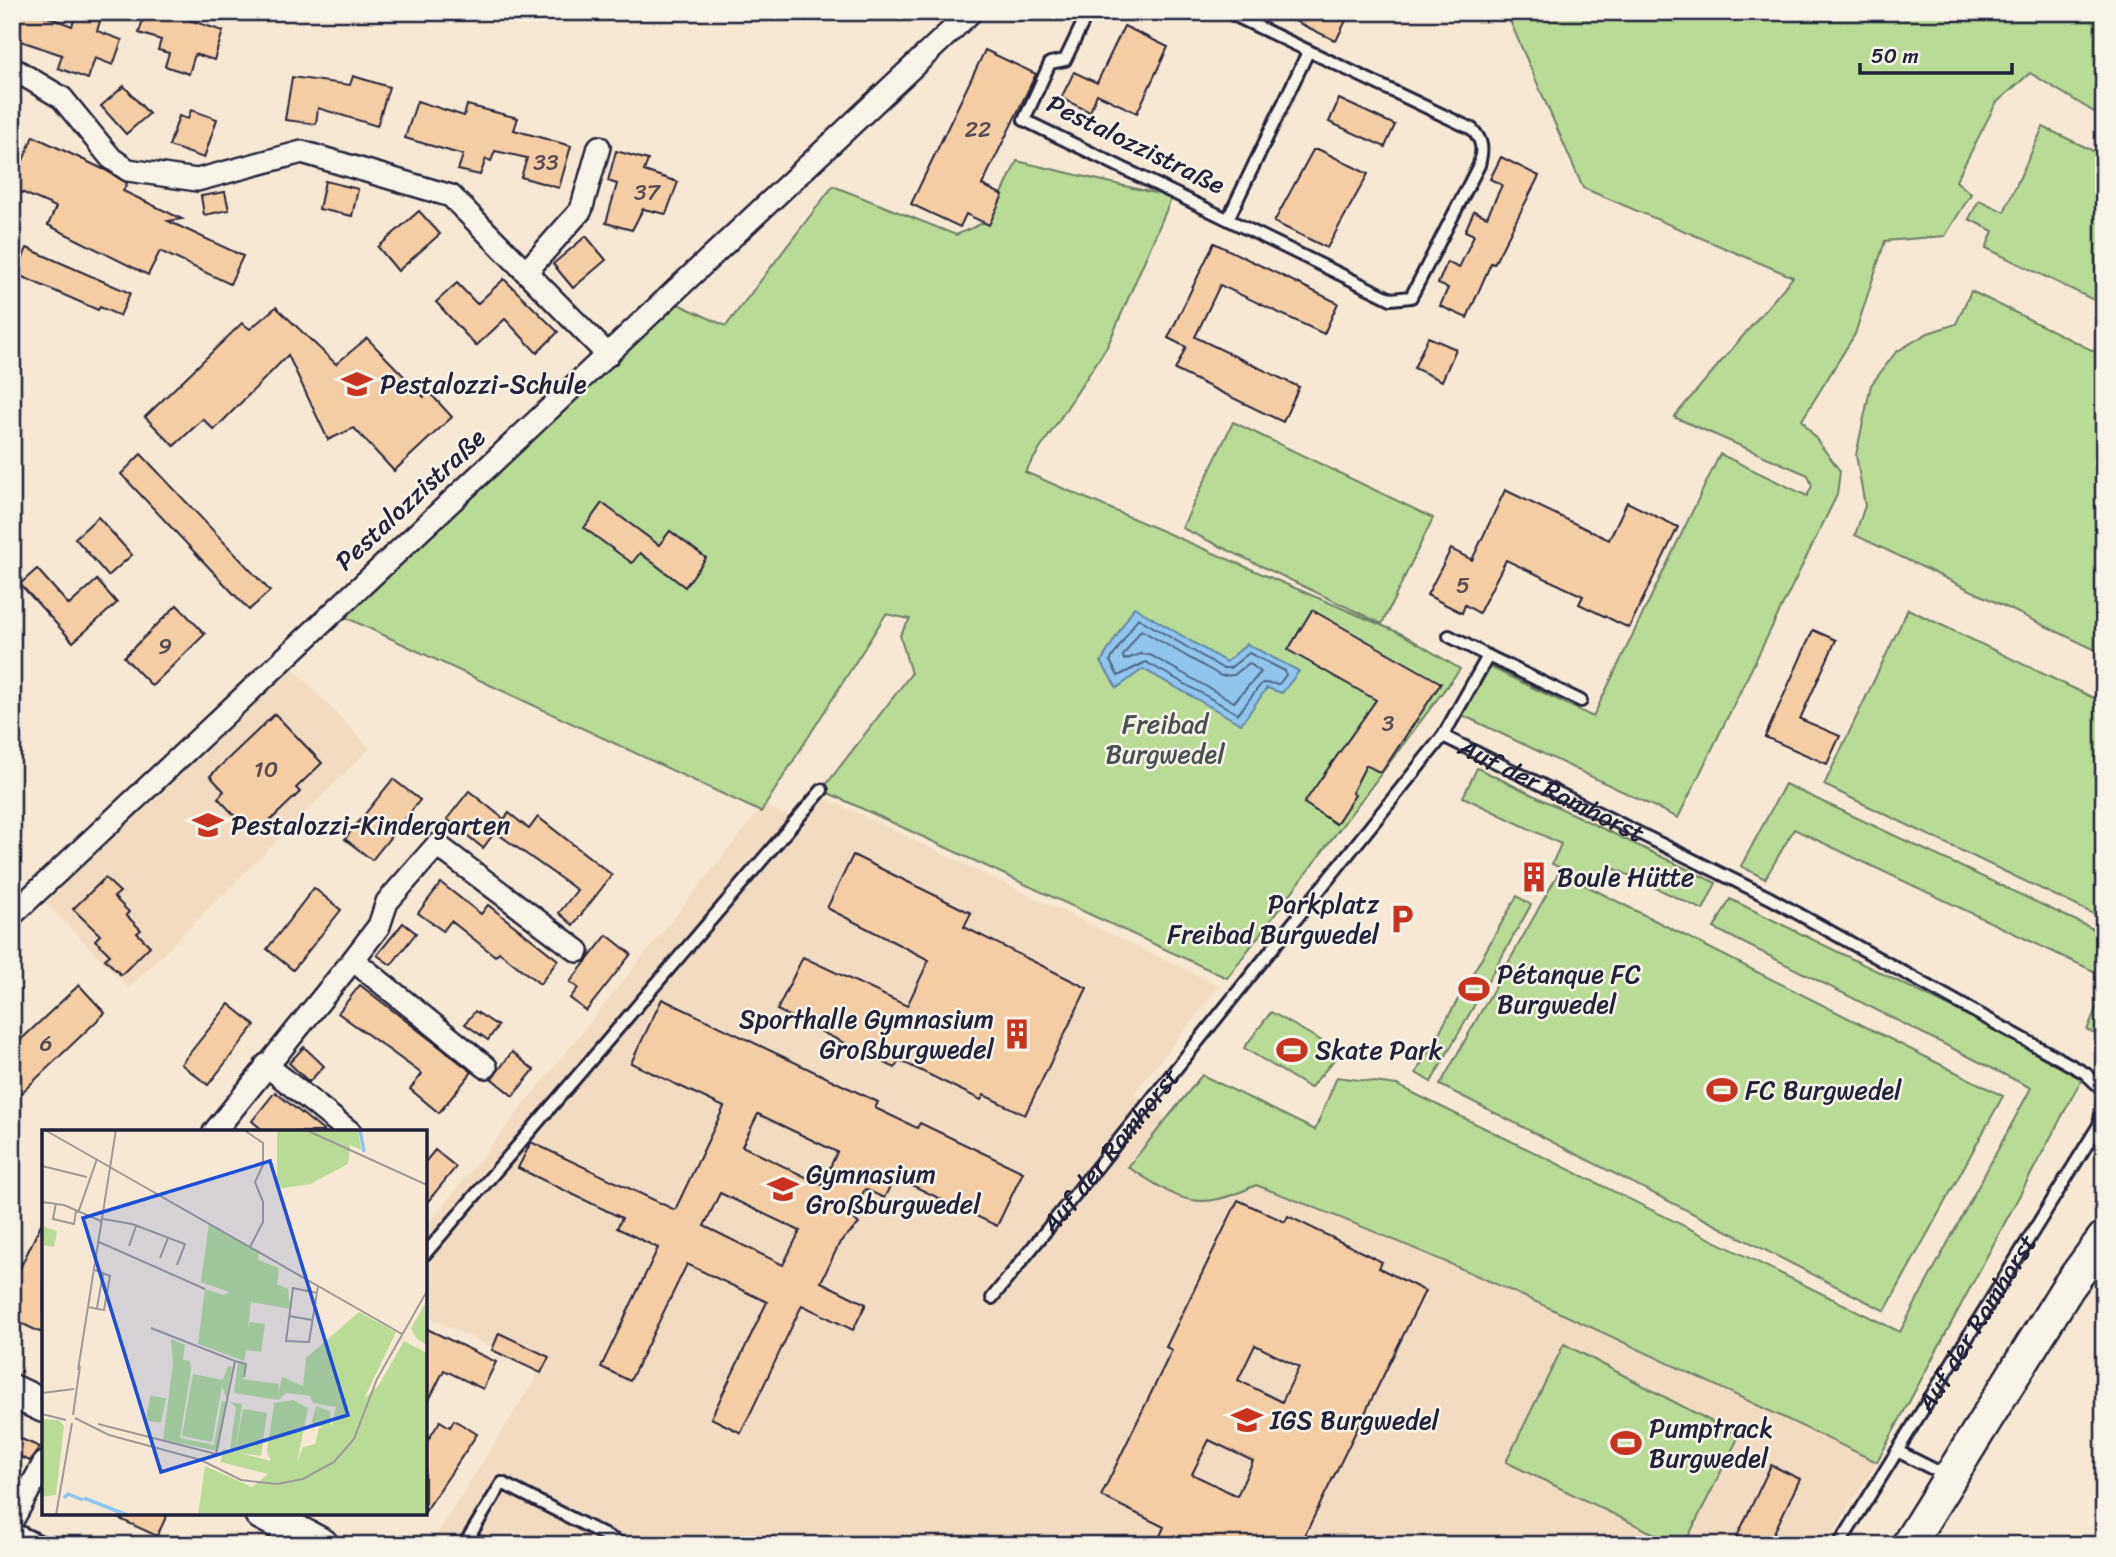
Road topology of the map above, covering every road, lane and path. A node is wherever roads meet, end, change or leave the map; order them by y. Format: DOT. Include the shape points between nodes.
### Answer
graph roads {
  1 [pos="971,12"];
  2 [pos="1088,12"];
  3 [pos="1227,12"];
  4 [pos="1308,52"];
  5 [pos="12,68"];
  6 [pos="600,147"];
  7 [pos="1228,219"];
  8 [pos="526,272"];
  9 [pos="608,355"];
  10 [pos="1449,636"];
  11 [pos="1488,656"];
  12 [pos="1581,701"];
  13 [pos="1444,736"];
  14 [pos="822,790"];
  15 [pos="12,915"];
  16 [pos="579,951"];
  17 [pos="353,960"];
  18 [pos="266,1065"];
  19 [pos="486,1067"];
  20 [pos="2104,1091"];
  21 [pos="2104,1099"];
  22 [pos="216,1130"];
  23 [pos="347,1130"];
  24 [pos="2104,1238"];
  25 [pos="427,1252"];
  26 [pos="992,1298"];
  27 [pos="12,1391"];
  28 [pos="42,1405"];
  29 [pos="1897,1451"];
  30 [pos="42,1467"];
  31 [pos="1950,1477"];
  32 [pos="265,1515"];
  33 [pos="12,1521"];
  34 [pos="12,1528"];
  35 [pos="467,1541"];
  36 [pos="48,1545"];
  37 [pos="322,1545"];
  38 [pos="485,1545"];
  39 [pos="624,1545"];
  40 [pos="1839,1545"];
  41 [pos="1908,1545"];
  1 -- 9 [label="street, Pestalozzistraße"];
  2 -- 7 [label="lane, Pestalozzistraße" via="1065,60 1050,63 1024,120"];
  3 -- 4 [label="lane, Pestalozzistraße"];
  4 -- 7 [label="lane, Pestalozzistraße"];
  4 -- 7 [label="lane, Pestalozzistraße" via="1472,129 1481,138 1479,165 1418,289 1402,300 1391,299"];
  5 -- 8 [label="street" via="62,98 111,158 128,170 197,180 302,152 451,196"];
  6 -- 8 [label="street" via="581,211"];
  8 -- 9 [label="street"];
  9 -- 15 [label="street, Pestalozzistraße"];
  10 -- 11 [label="lane"];
  11 -- 12 [label="lane"];
  11 -- 13 [label="lane"];
  13 -- 20 [label="lane, Auf der Ramhorst" via="1770,898 2085,1073"];
  13 -- 26 [label="lane, Auf der Ramhorst"];
  14 -- 25 [label="lane"];
  16 -- 17 [label="street" via="437,845 387,902 379,926"];
  17 -- 18 [label="street"];
  17 -- 19 [label="street"];
  18 -- 22 [label="street"];
  18 -- 23 [label="street"];
  21 -- 29 [label="lane, Auf der Ramhorst" via="2099,1125"];
  24 -- 31 [label="street" via="2068,1287"];
  27 -- 28 [label="street"];
  29 -- 31 [label="lane"];
  29 -- 40 [label="lane, Auf der Ramhorst"];
  30 -- 33 [label="street"];
  31 -- 41 [label="street"];
  32 -- 37 [label="street"];
  34 -- 36 [label="lane"];
  35 -- 38 [label="lane"];
  35 -- 39 [label="lane" via="502,1483"];
}
